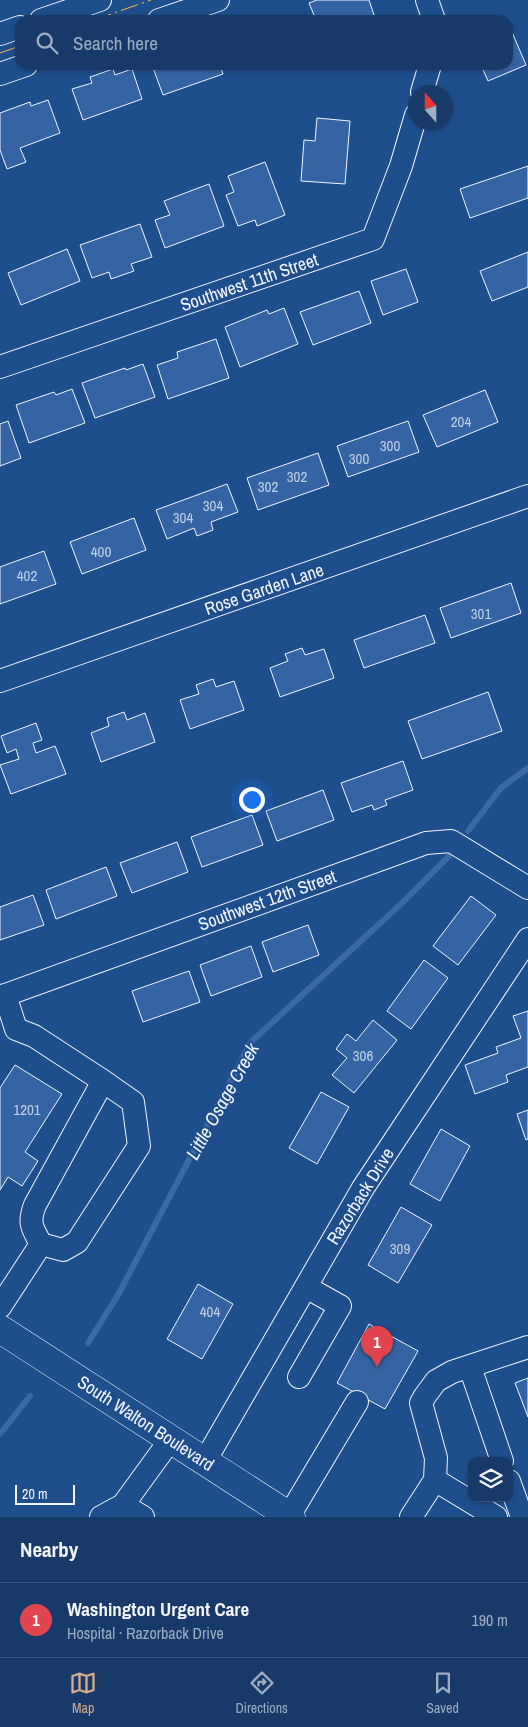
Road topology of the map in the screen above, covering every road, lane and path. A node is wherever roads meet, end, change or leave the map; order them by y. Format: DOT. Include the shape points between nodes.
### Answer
graph roads {
  1 [pos="218,0"];
  2 [pos="427,0"];
  3 [pos="89,9"];
  4 [pos="63,15"];
  5 [pos="174,15"];
  6 [pos="432,15"];
  7 [pos="15,29"];
  8 [pos="0,34"];
  9 [pos="15,69"];
  10 [pos="429,70"];
  11 [pos="0,74"];
  12 [pos="424,85"];
  13 [pos="412,130"];
  14 [pos="0,367"];
  15 [pos="528,496"];
  16 [pos="0,681"];
  17 [pos="528,888"];
  18 [pos="528,939"];
  19 [pos="2,996"];
  20 [pos="8,1034"];
  21 [pos="103,1081"];
  22 [pos="42,1244"];
  23 [pos="306,1287"];
  24 [pos="0,1307"];
  25 [pos="0,1329"];
  26 [pos="528,1347"];
  27 [pos="470,1367"];
  28 [pos="299,1378"];
  29 [pos="357,1402"];
  30 [pos="171,1439"];
  31 [pos="501,1457"];
  32 [pos="205,1461"];
  33 [pos="435,1480"];
  34 [pos="513,1492"];
  35 [pos="123,1505"];
  36 [pos="290,1516"];
  37 [pos="101,1517"];
  38 [pos="143,1517"];
  39 [pos="410,1517"];
  40 [pos="496,1517"];
  41 [pos="522,1517"];
  1 -- 5 [label="street"];
  2 -- 6 [label="street"];
  3 -- 4 [label="street"];
  7 -- 8 [label="street"];
  9 -- 11 [label="street"];
  10 -- 12 [label="street"];
  13 -- 14 [label="street, Southwest 11th Street" via="373,239"];
  15 -- 16 [label="street, Rose Garden Lane"];
  17 -- 19 [label="street, Southwest 12th Street" via="451,841 426,843"];
  18 -- 23 [label="street, Razorback Drive" via="363,1188"];
  19 -- 20 [label="street"];
  20 -- 21 [label="street" via="34,1036"];
  21 -- 22 [label="street" via="34,1205 30,1217"];
  21 -- 22 [label="street" via="132,1102 139,1146 77,1242 63,1250"];
  22 -- 24 [label="street"];
  23 -- 28 [label="street" via="340,1306"];
  23 -- 32 [label="street, Razorback Drive"];
  25 -- 30 [label="main road, South Walton Boulevard"];
  26 -- 27 [label="street"];
  27 -- 31 [label="street"];
  27 -- 33 [label="street" via="436,1381 421,1403 436,1458"];
  29 -- 36 [label="street"];
  30 -- 32 [label="main road, South Walton Boulevard"];
  30 -- 35 [label="street"];
  32 -- 36 [label="main road, South Walton Boulevard"];
  33 -- 39 [label="street"];
  33 -- 40 [label="street"];
  34 -- 41 [label="street"];
  35 -- 37 [label="street"];
  35 -- 38 [label="street"];
}
